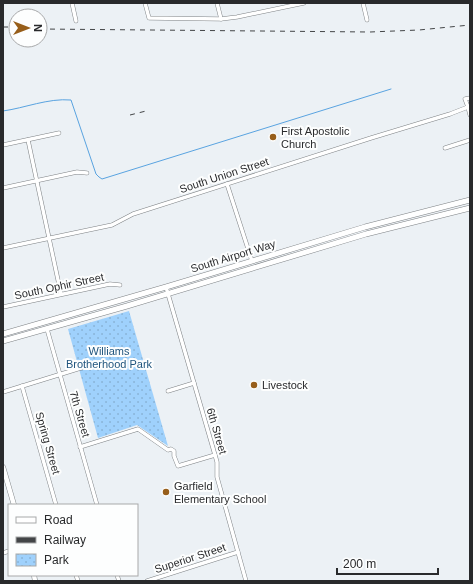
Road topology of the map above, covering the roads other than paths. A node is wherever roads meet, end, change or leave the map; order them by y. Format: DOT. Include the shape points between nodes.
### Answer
graph roads {
  1 [pos="72,3"];
  2 [pos="145,3"];
  3 [pos="217,3"];
  4 [pos="304,3"];
  5 [pos="363,3"];
  6 [pos="291,4"];
  7 [pos="221,19"];
  8 [pos="367,20"];
  9 [pos="76,21"];
  10 [pos="470,98"];
  11 [pos="468,107"];
  12 [pos="470,115"];
  13 [pos="59,133"];
  14 [pos="28,140"];
  15 [pos="470,140"];
  16 [pos="3,145"];
  17 [pos="445,148"];
  18 [pos="87,173"];
  19 [pos="37,180"];
  20 [pos="227,184"];
  21 [pos="3,188"];
  22 [pos="470,200"];
  23 [pos="470,208"];
  24 [pos="49,238"];
  25 [pos="3,248"];
  26 [pos="252,261"];
  27 [pos="120,285"];
  28 [pos="166,287"];
  29 [pos="61,294"];
  30 [pos="168,294"];
  31 [pos="3,307"];
  32 [pos="47,329"];
  33 [pos="3,334"];
  34 [pos="3,341"];
  35 [pos="84,366"];
  36 [pos="59,374"];
  37 [pos="194,383"];
  38 [pos="22,386"];
  39 [pos="168,391"];
  40 [pos="3,392"];
  41 [pos="80,448"];
  42 [pos="215,455"];
  43 [pos="3,467"];
  44 [pos="14,504"];
  45 [pos="56,504"];
  46 [pos="97,504"];
  47 [pos="238,552"];
  48 [pos="147,581"];
  49 [pos="246,581"];
  1 -- 9 [label="street"];
  2 -- 7 [label="street" via="148,17"];
  3 -- 7 [label="street"];
  4 -- 6 [label="street"];
  5 -- 8 [label="street"];
  6 -- 7 [label="street" via="237,18"];
  10 -- 11 [label="street" via="465,99"];
  11 -- 12 [label="street"];
  11 -- 20 [label="street, South Union Street"];
  13 -- 14 [label="street"];
  14 -- 16 [label="street"];
  14 -- 19 [label="street"];
  15 -- 17 [label="street"];
  18 -- 19 [label="street" via="77,172"];
  19 -- 21 [label="street"];
  19 -- 24 [label="street"];
  20 -- 24 [label="street, South Union Street" via="133,214 112,225"];
  20 -- 26 [label="street"];
  22 -- 26 [label="main road, South Airport Way" via="365,227"];
  23 -- 30 [label="main road, South Airport Way" via="366,234"];
  24 -- 25 [label="street, South Union Street"];
  24 -- 29 [label="street"];
  26 -- 28 [label="main road, South Airport Way"];
  27 -- 29 [label="street, South Ophir Street" via="110,284"];
  28 -- 30 [label="street, 6th Street"];
  28 -- 33 [label="main road, South Airport Way"];
  29 -- 31 [label="street, South Ophir Street"];
  30 -- 32 [label="main road, South Airport Way"];
  30 -- 37 [label="street, 6th Street"];
  32 -- 34 [label="main road, South Airport Way"];
  32 -- 36 [label="street, 7th Street"];
  35 -- 36 [label="street"];
  36 -- 38 [label="street"];
  36 -- 41 [label="street, 7th Street"];
  37 -- 39 [label="street"];
  37 -- 42 [label="street, 6th Street"];
  38 -- 40 [label="street"];
  38 -- 45 [label="street, Spring Street"];
  41 -- 42 [label="street" via="138,429 168,450 172,449 178,466"];
  41 -- 46 [label="street, 7th Street"];
  42 -- 47 [label="street, 6th Street" via="217,477"];
  43 -- 44 [label="street"];
  47 -- 48 [label="street, Superior Street"];
  47 -- 49 [label="street, 6th Street"];
}
